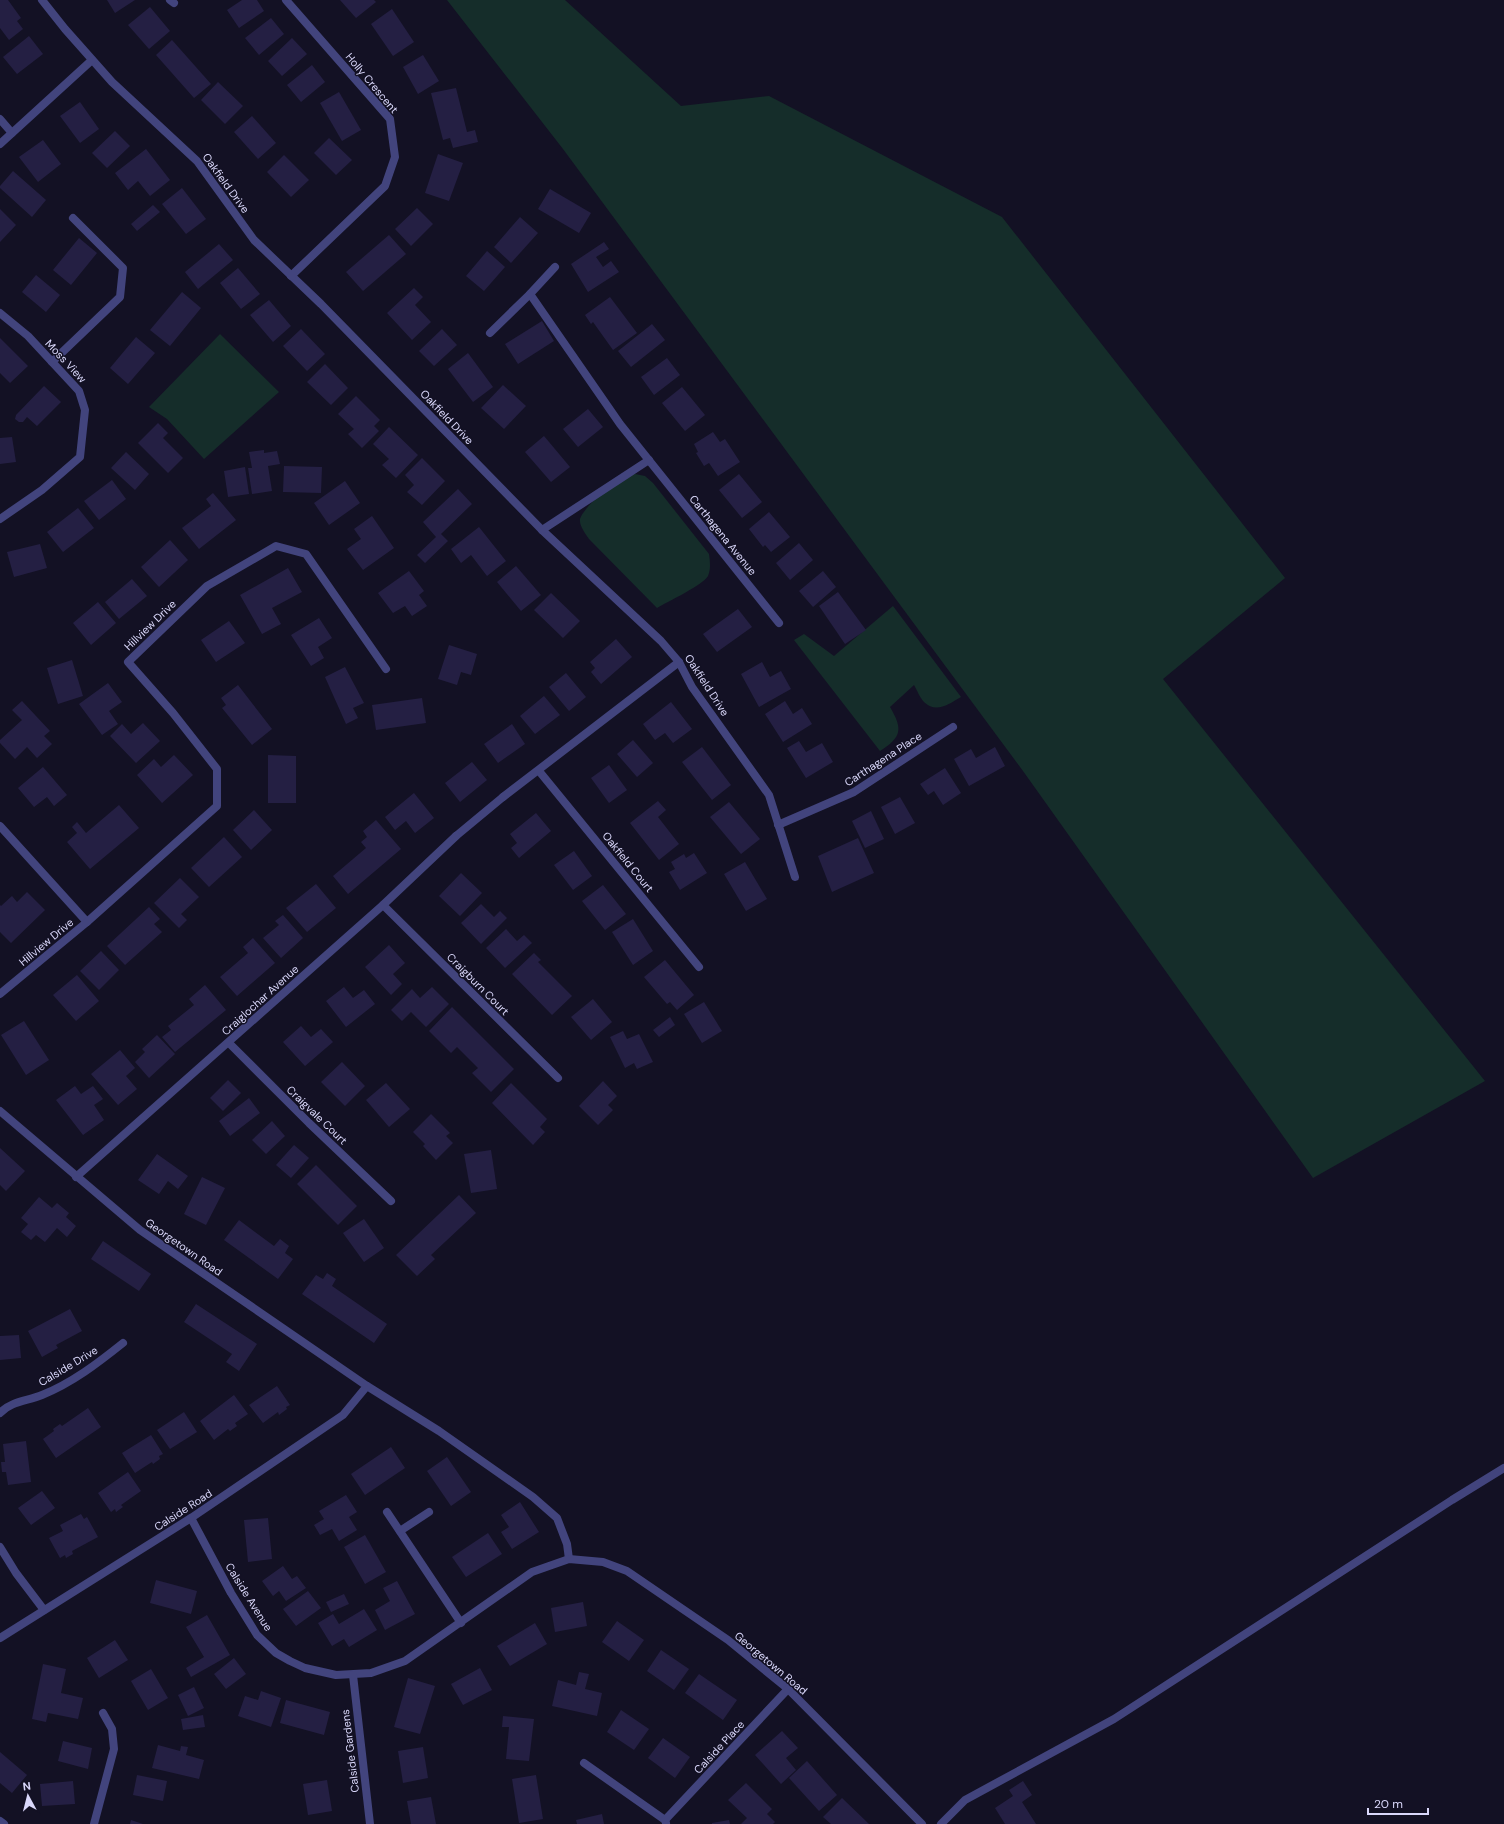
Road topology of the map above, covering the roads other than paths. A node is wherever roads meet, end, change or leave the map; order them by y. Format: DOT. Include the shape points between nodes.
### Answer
graph roads {
  1 [pos="42,0"];
  2 [pos="286,0"];
  3 [pos="92,60"];
  4 [pos="0,119"];
  5 [pos="12,133"];
  6 [pos="0,144"];
  7 [pos="73,218"];
  8 [pos="555,267"];
  9 [pos="291,276"];
  10 [pos="530,294"];
  11 [pos="0,313"];
  12 [pos="490,333"];
  13 [pos="52,362"];
  14 [pos="649,460"];
  15 [pos="0,519"];
  16 [pos="542,530"];
  17 [pos="779,623"];
  18 [pos="679,662"];
  19 [pos="386,669"];
  20 [pos="953,727"];
  21 [pos="539,771"];
  22 [pos="778,825"];
  23 [pos="0,826"];
  24 [pos="795,877"];
  25 [pos="383,905"];
  26 [pos="87,922"];
  27 [pos="699,967"];
  28 [pos="0,994"];
  29 [pos="229,1043"];
  30 [pos="558,1078"];
  31 [pos="0,1111"];
  32 [pos="76,1177"];
  33 [pos="391,1201"];
  34 [pos="123,1343"];
  35 [pos="367,1386"];
  36 [pos="0,1413"];
  37 [pos="1504,1468"];
  38 [pos="387,1512"];
  39 [pos="429,1512"];
  40 [pos="191,1518"];
  41 [pos="400,1531"];
  42 [pos="0,1547"];
  43 [pos="569,1559"];
  44 [pos="44,1610"];
  45 [pos="461,1623"];
  46 [pos="0,1638"];
  47 [pos="352,1675"];
  48 [pos="788,1689"];
  49 [pos="104,1713"];
  50 [pos="584,1763"];
  51 [pos="0,1821"];
  52 [pos="666,1822"];
  53 [pos="4,1824"];
  54 [pos="94,1824"];
  55 [pos="370,1824"];
  56 [pos="922,1824"];
  57 [pos="941,1824"];
  1 -- 3 [label="street, Oakfield Drive"];
  2 -- 9 [label="street, Holly Crescent" via="390,119 395,157 385,186"];
  3 -- 5 [label="street"];
  3 -- 9 [label="street, Oakfield Drive" via="112,82 197,160 254,240"];
  4 -- 5 [label="street"];
  5 -- 6 [label="street"];
  7 -- 13 [label="street" via="123,268 120,297"];
  8 -- 10 [label="street"];
  9 -- 16 [label="street, Oakfield Drive"];
  10 -- 12 [label="street"];
  10 -- 14 [label="street, Carthagena Avenue" via="620,424"];
  11 -- 13 [label="street, Moss View" via="28,336"];
  13 -- 15 [label="street, Moss View" via="79,391 85,410 80,457 42,490"];
  14 -- 16 [label="street"];
  14 -- 17 [label="street, Carthagena Avenue"];
  16 -- 18 [label="street, Oakfield Drive" via="661,641"];
  18 -- 21 [label="street"];
  18 -- 22 [label="street, Oakfield Drive" via="692,687 769,796"];
  19 -- 26 [label="street, Hillview Drive" via="306,554 276,546 207,586 128,662 217,769 217,806"];
  20 -- 22 [label="street, Carthagena Place" via="854,792"];
  21 -- 25 [label="street, Craiglochar Avenue" via="456,836"];
  21 -- 27 [label="street, Oakfield Court"];
  22 -- 24 [label="street, Oakfield Drive"];
  23 -- 26 [label="street, Hillview Drive"];
  25 -- 29 [label="street, Craiglochar Avenue"];
  25 -- 30 [label="street, Craigburn Court"];
  26 -- 28 [label="street, Hillview Drive"];
  29 -- 32 [label="street, Craiglochar Avenue"];
  29 -- 33 [label="street, Craigvale Court"];
  31 -- 32 [label="street, Georgetown Road"];
  32 -- 35 [label="street, Georgetown Road" via="140,1230"];
  34 -- 36 [label="street, Calside Drive" via="95,1366 42,1395 7,1406"];
  35 -- 40 [label="street, Calside Road" via="344,1415"];
  35 -- 43 [label="street, Georgetown Road" via="439,1431 533,1496 557,1518 568,1544"];
  37 -- 57 [label="street" via="1114,1719 966,1800"];
  38 -- 41 [label="street"];
  39 -- 41 [label="street"];
  40 -- 44 [label="street, Calside Road"];
  40 -- 47 [label="street, Calside Avenue" via="231,1593 257,1635 276,1653 305,1668"];
  41 -- 45 [label="street"];
  42 -- 44 [label="street"];
  43 -- 45 [label="street, Calside Avenue" via="532,1572"];
  43 -- 48 [label="street, Georgetown Road" via="603,1562 628,1571 728,1640"];
  44 -- 46 [label="street, Calside Road"];
  45 -- 47 [label="street, Calside Avenue" via="405,1661 388,1668"];
  47 -- 55 [label="street, Calside Gardens"];
  48 -- 52 [label="street, Calside Place"];
  48 -- 56 [label="street, Georgetown Road"];
  49 -- 54 [label="street" via="112,1729 114,1749"];
  50 -- 52 [label="street, Calside Place"];
  51 -- 53 [label="street"];
}
